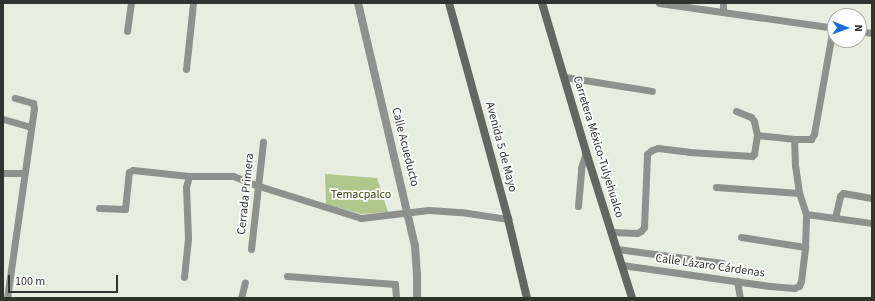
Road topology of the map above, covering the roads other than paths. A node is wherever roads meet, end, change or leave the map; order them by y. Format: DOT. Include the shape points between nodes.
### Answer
graph roads {
  1 [pos="131,3"];
  2 [pos="193,3"];
  3 [pos="358,3"];
  4 [pos="448,3"];
  5 [pos="542,3"];
  6 [pos="659,3"];
  7 [pos="723,3"];
  8 [pos="723,12"];
  9 [pos="827,26"];
  10 [pos="127,31"];
  11 [pos="830,48"];
  12 [pos="186,69"];
  13 [pos="565,77"];
  14 [pos="652,91"];
  15 [pos="16,98"];
  16 [pos="736,111"];
  17 [pos="3,119"];
  18 [pos="31,127"];
  19 [pos="757,135"];
  20 [pos="794,139"];
  21 [pos="263,142"];
  22 [pos="586,152"];
  23 [pos="3,173"];
  24 [pos="23,173"];
  25 [pos="189,176"];
  26 [pos="259,186"];
  27 [pos="716,187"];
  28 [pos="799,193"];
  29 [pos="872,198"];
  30 [pos="578,206"];
  31 [pos="99,208"];
  32 [pos="408,212"];
  33 [pos="806,214"];
  34 [pos="835,218"];
  35 [pos="508,219"];
  36 [pos="872,224"];
  37 [pos="611,232"];
  38 [pos="741,237"];
  39 [pos="805,247"];
  40 [pos="251,249"];
  41 [pos="617,249"];
  42 [pos="622,264"];
  43 [pos="722,264"];
  44 [pos="287,276"];
  45 [pos="184,277"];
  46 [pos="737,281"];
  47 [pos="245,282"];
  48 [pos="7,298"];
  49 [pos="241,298"];
  50 [pos="396,298"];
  51 [pos="417,298"];
  52 [pos="527,298"];
  53 [pos="632,298"];
  54 [pos="740,298"];
  1 -- 10 [label="street"];
  2 -- 12 [label="street"];
  3 -- 32 [label="street, Calle Acueducto"];
  4 -- 35 [label="main road, Avenida 5 de Mayo"];
  5 -- 13 [label="main road, Carretera México-Tulyehualco"];
  6 -- 8 [label="street"];
  7 -- 8 [label="street"];
  8 -- 9 [label="street"];
  11 -- 20 [label="street" via="814,134 811,139"];
  13 -- 14 [label="street"];
  13 -- 22 [label="main road, Carretera México-Tulyehualco"];
  15 -- 18 [label="street" via="33,104"];
  16 -- 19 [label="street" via="751,117"];
  17 -- 18 [label="street"];
  18 -- 24 [label="street"];
  19 -- 20 [label="street"];
  19 -- 37 [label="street" via="752,156 658,148 652,150 647,154 644,227 637,233"];
  20 -- 28 [label="street"];
  21 -- 26 [label="street, Cerrada Primera"];
  22 -- 30 [label="street" via="580,168"];
  22 -- 37 [label="main road, Carretera México-Tulyehualco"];
  23 -- 24 [label="street"];
  24 -- 48 [label="street"];
  25 -- 26 [label="street" via="233,176"];
  25 -- 31 [label="street" via="133,170 129,172 126,208"];
  25 -- 45 [label="street" via="186,187 188,238"];
  26 -- 32 [label="street" via="360,218"];
  26 -- 40 [label="street, Cerrada Primera"];
  27 -- 28 [label="street"];
  28 -- 33 [label="street"];
  29 -- 34 [label="street" via="843,193"];
  32 -- 35 [label="street" via="461,212"];
  32 -- 51 [label="street, Calle Acueducto" via="418,274"];
  33 -- 34 [label="street"];
  33 -- 39 [label="street"];
  34 -- 36 [label="street"];
  35 -- 52 [label="main road, Avenida 5 de Mayo"];
  37 -- 41 [label="main road, Carretera México-Tulyehualco"];
  38 -- 39 [label="street"];
  39 -- 46 [label="street, Calle Lázaro Cárdenas" via="799,286 794,288"];
  41 -- 42 [label="main road, Carretera México-Tulyehualco"];
  41 -- 43 [label="street"];
  42 -- 46 [label="street, Calle Lázaro Cárdenas"];
  42 -- 53 [label="main road, Carretera México-Tulyehualco"];
  44 -- 50 [label="street" via="395,284"];
  46 -- 54 [label="street"];
  47 -- 49 [label="street"];
}
